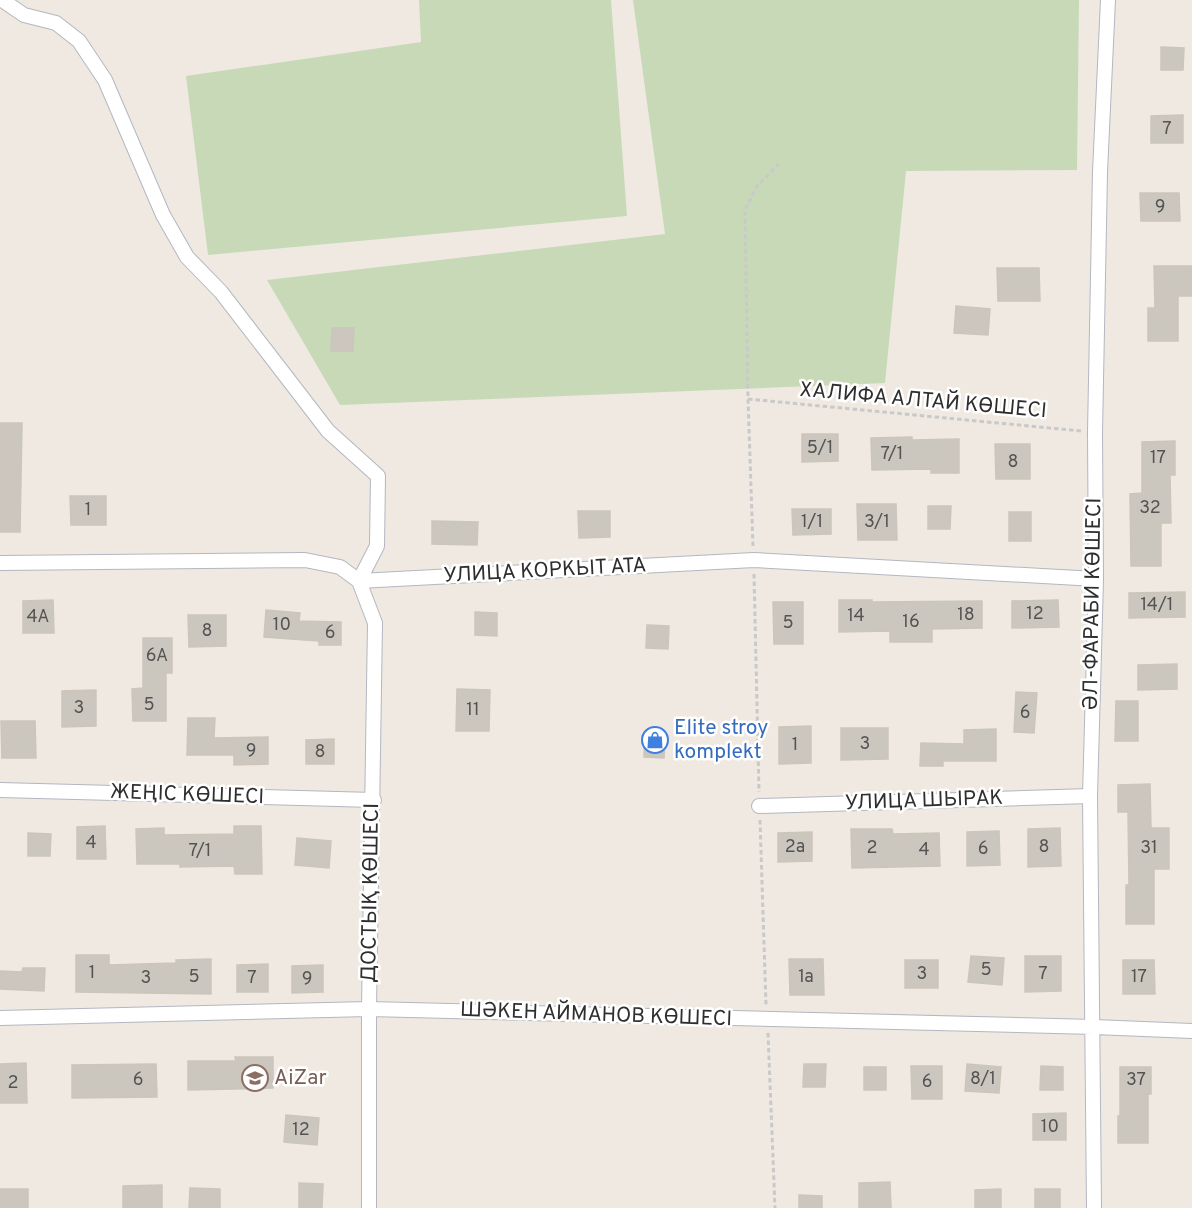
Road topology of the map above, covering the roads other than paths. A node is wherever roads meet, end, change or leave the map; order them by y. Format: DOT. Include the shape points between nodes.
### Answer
graph roads {
  1 [pos="2,0"];
  2 [pos="1108,0"];
  3 [pos="0,563"];
  4 [pos="1096,579"];
  5 [pos="358,581"];
  6 [pos="0,790"];
  7 [pos="1090,796"];
  8 [pos="374,800"];
  9 [pos="759,806"];
  10 [pos="369,1009"];
  11 [pos="0,1018"];
  12 [pos="1094,1027"];
  13 [pos="1192,1031"];
  14 [pos="369,1208"];
  15 [pos="1094,1208"];
  1 -- 5 [label="street" via="24,15 56,23 79,40 105,80 163,214 187,257 221,292 328,431 378,476 377,546"];
  2 -- 4 [label="street, ӘЛ-ФАРАБИ КӨШЕСІ" via="1100,172"];
  3 -- 5 [label="street" via="305,560 340,567"];
  4 -- 5 [label="street, УЛИЦА КОРКЫТ АТА" via="754,560"];
  4 -- 7 [label="street, ӘЛ-ФАРАБИ КӨШЕСІ"];
  5 -- 8 [label="street, ДОСТЫҚ КӨШЕСІ" via="375,623"];
  6 -- 8 [label="street, ЖЕҢІС КӨШЕСІ"];
  7 -- 9 [label="street, УЛИЦА ШЫРАК"];
  7 -- 12 [label="street, ӘЛ-ФАРАБИ КӨШЕСІ"];
  8 -- 10 [label="street, ДОСТЫҚ КӨШЕСІ"];
  10 -- 11 [label="street, ШӘКЕН АЙМАНОВ КӨШЕСІ"];
  10 -- 12 [label="street, ШӘКЕН АЙМАНОВ КӨШЕСІ"];
  10 -- 14 [label="street, ДОСТЫҚ КӨШЕСІ"];
  12 -- 13 [label="street, ШӘКЕН АЙМАНОВ КӨШЕСІ"];
  12 -- 15 [label="street, ӘЛ-ФАРАБИ КӨШЕСІ"];
}
